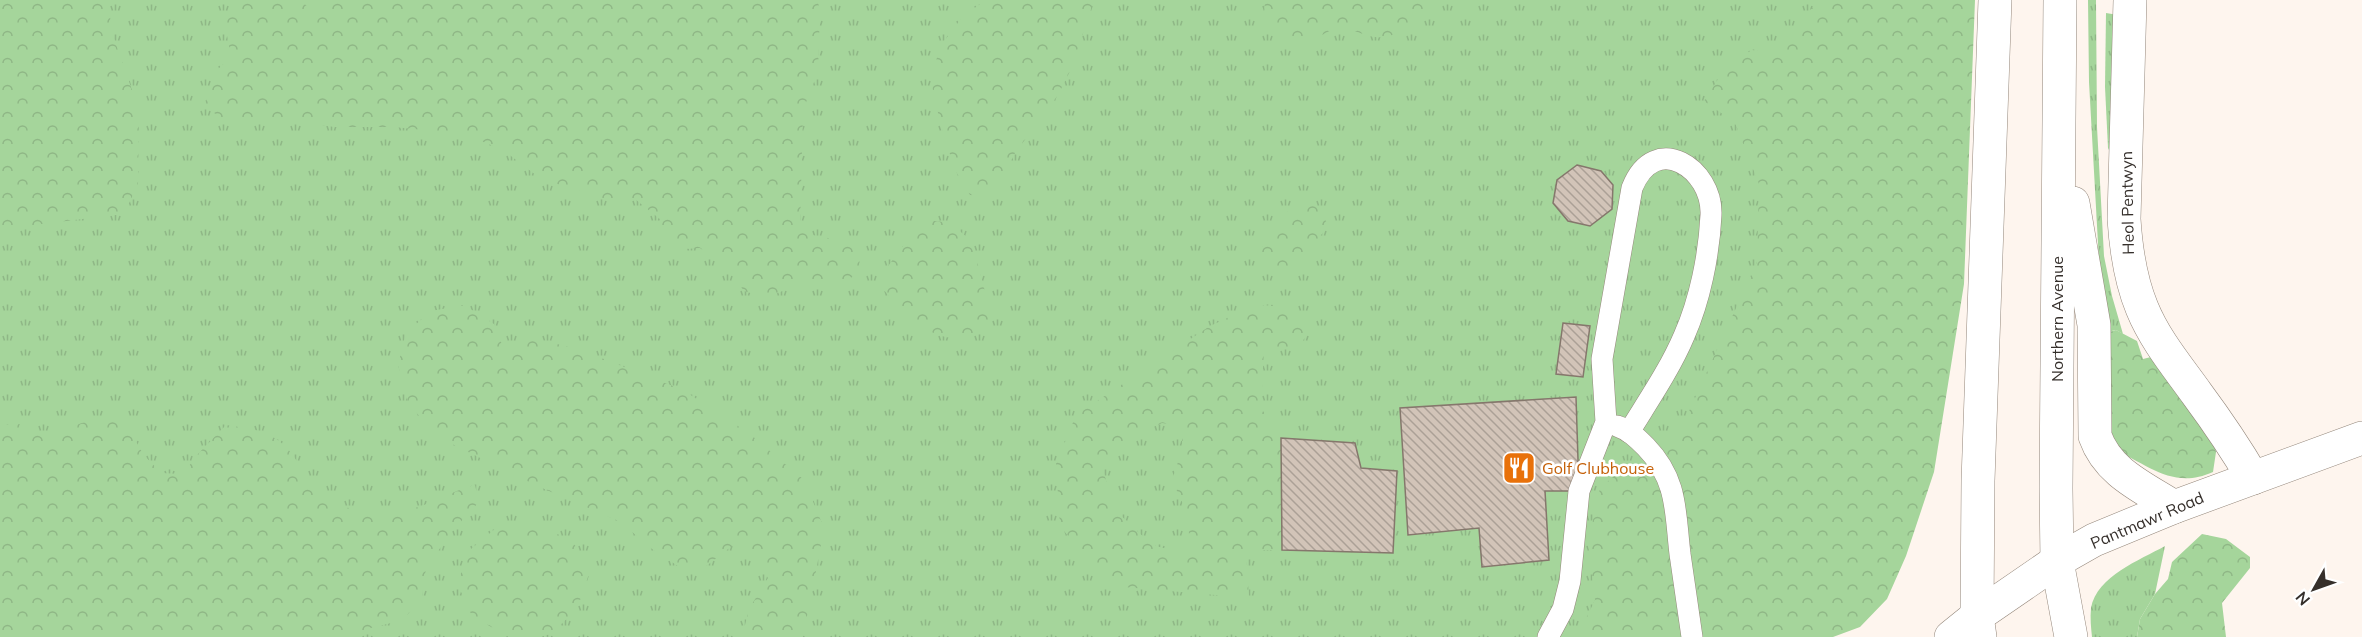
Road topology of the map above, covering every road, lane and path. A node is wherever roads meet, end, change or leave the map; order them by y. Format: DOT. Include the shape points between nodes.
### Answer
graph roads {
  1 [pos="1995,0"];
  2 [pos="2060,0"];
  3 [pos="2130,0"];
  4 [pos="2059,118"];
  5 [pos="1606,422"];
  6 [pos="1629,432"];
  7 [pos="2362,438"];
  8 [pos="2253,478"];
  9 [pos="2174,507"];
  10 [pos="2057,561"];
  11 [pos="1978,627"];
  12 [pos="1548,637"];
  13 [pos="1692,637"];
  14 [pos="1951,637"];
  15 [pos="2071,637"];
  1 -- 11 [label="main road" via="1978,481"];
  2 -- 4 [label="main road, Northern Avenue"];
  3 -- 8 [label="main road, Heol Pentwyn" via="2124,219 2132,280 2158,340"];
  4 -- 9 [label="main road" via="2094,325 2095,436 2101,452 2118,470"];
  4 -- 10 [label="main road, Northern Avenue"];
  5 -- 6 [label="lane"];
  5 -- 6 [label="lane" via="1602,359 1632,189 1638,173 1653,160 1668,159 1694,172 1708,194 1708,235 1700,285 1684,336"];
  5 -- 12 [label="lane" via="1579,491 1570,581 1563,609"];
  6 -- 13 [label="lane" via="1658,459 1670,481 1677,507"];
  7 -- 8 [label="main road, Pantmawr Road"];
  8 -- 9 [label="main road, Pantmawr Road"];
  9 -- 10 [label="main road, Pantmawr Road" via="2117,529"];
  10 -- 11 [label="main road, Pantmawr Road"];
  10 -- 15 [label="main road, Northern Avenue"];
  11 -- 14 [label="main road, Pantmawr Road"];
}
